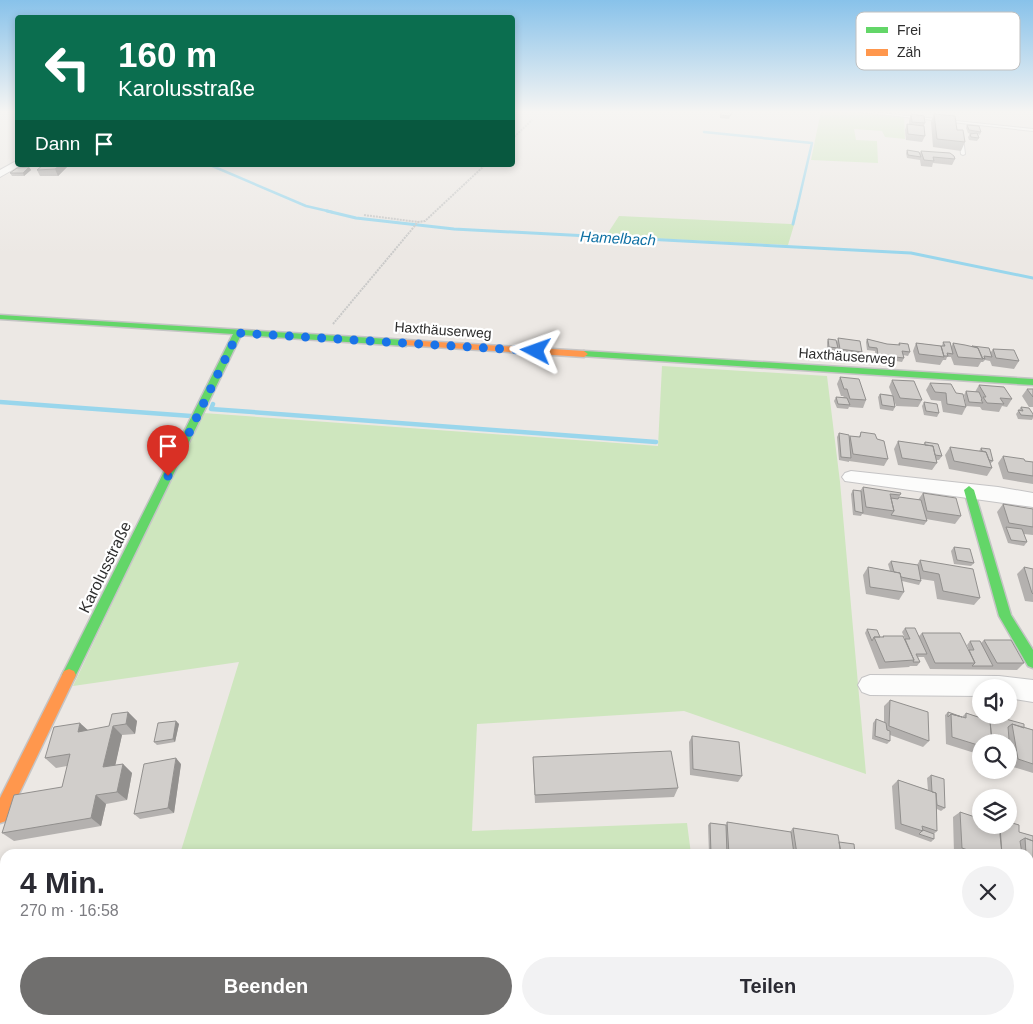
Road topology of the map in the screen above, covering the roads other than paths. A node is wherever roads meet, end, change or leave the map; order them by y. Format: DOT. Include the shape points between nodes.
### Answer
graph roads {
  1 [pos="15,165"];
  2 [pos="0,174"];
  3 [pos="0,317"];
  4 [pos="238,333"];
  5 [pos="1033,382"];
  6 [pos="851,477"];
  7 [pos="969,490"];
  8 [pos="1033,500"];
  9 [pos="1033,662"];
  10 [pos="870,685"];
  11 [pos="1033,691"];
  12 [pos="0,815"];
  1 -- 2 [label="street"];
  3 -- 4 [label="street, Haxthäuserweg"];
  4 -- 5 [label="street, Haxthäuserweg"];
  4 -- 12 [label="street, Karolusstraße"];
  6 -- 7 [label="street"];
  7 -- 8 [label="street"];
  7 -- 9 [label="street" via="1005,616"];
  10 -- 11 [label="street" via="999,686"];
}
